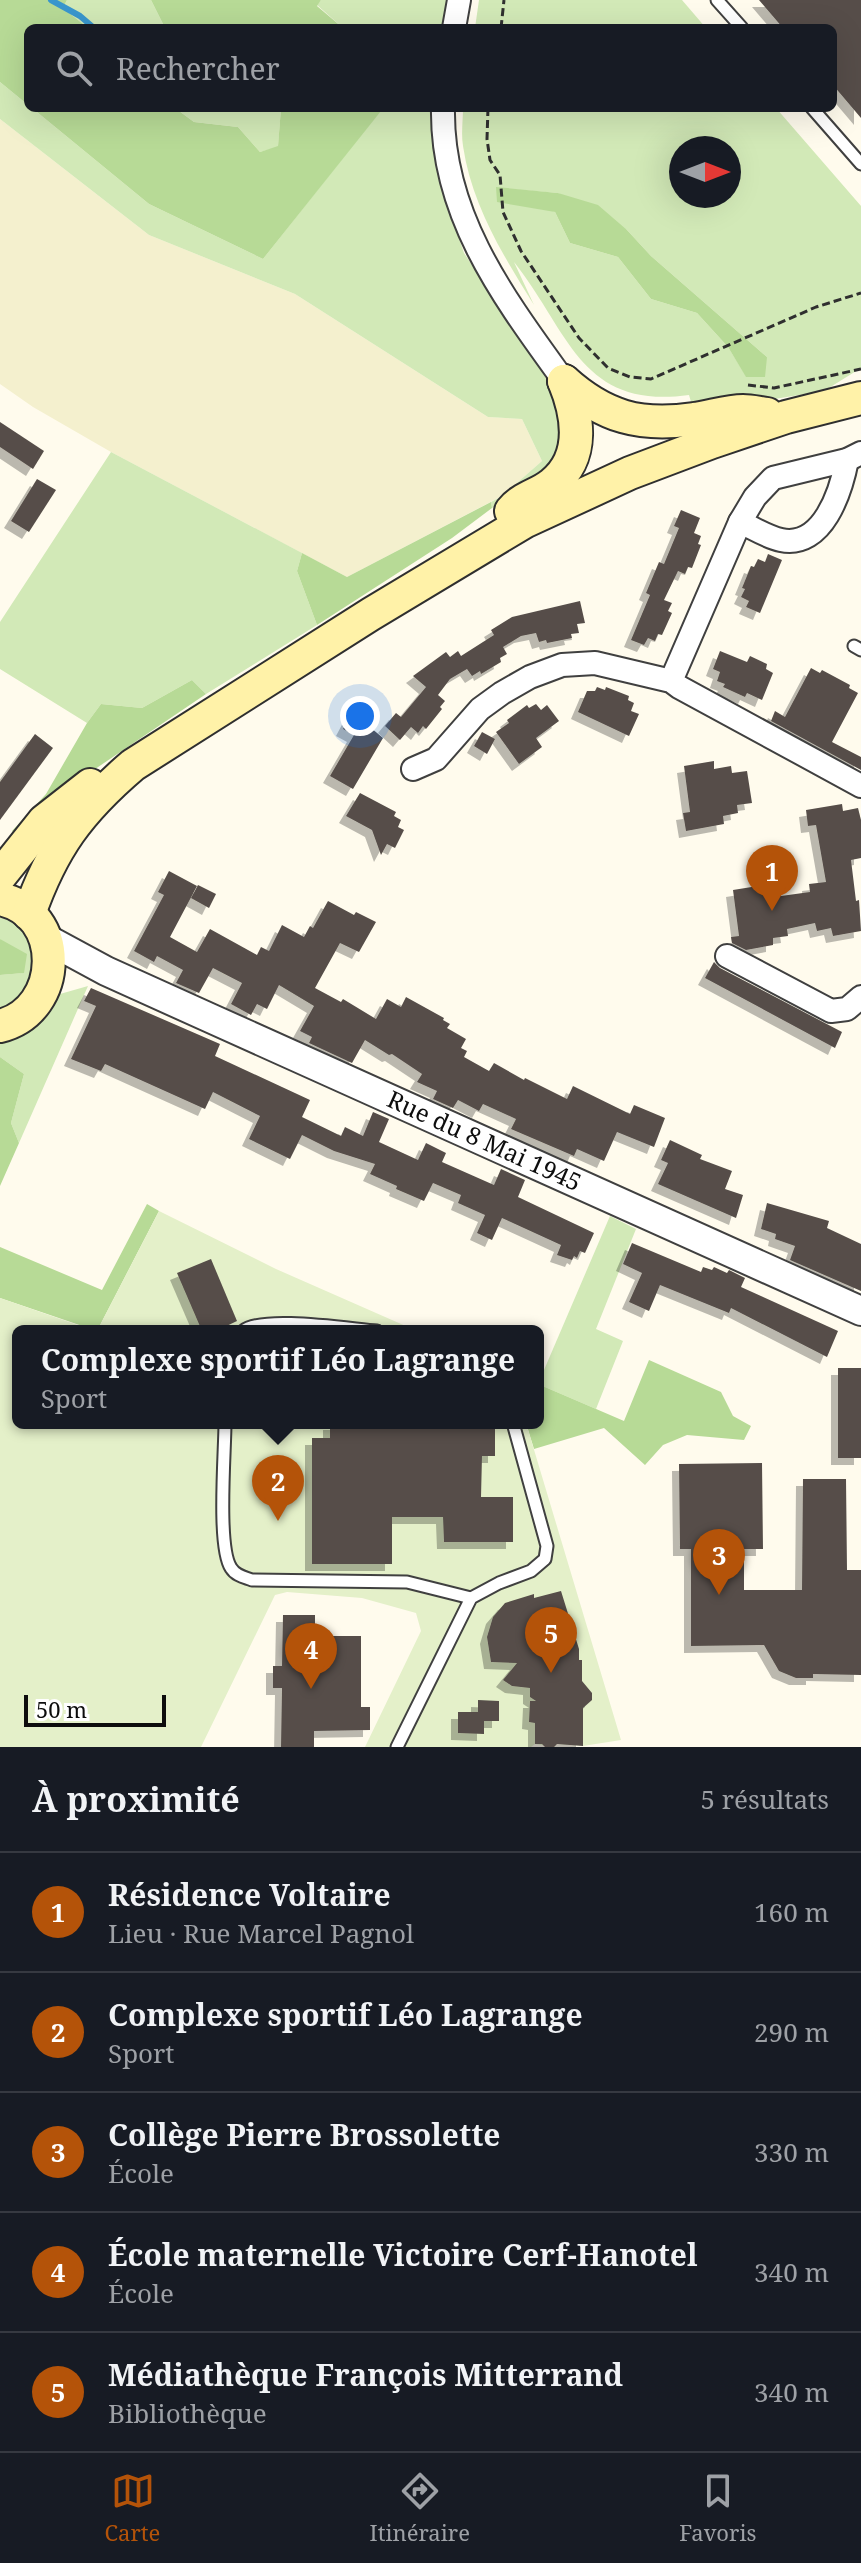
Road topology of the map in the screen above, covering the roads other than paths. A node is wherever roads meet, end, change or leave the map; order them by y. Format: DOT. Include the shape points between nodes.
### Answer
graph roads {
  1 [pos="459,0"];
  2 [pos="717,0"];
  3 [pos="455,24"];
  4 [pos="738,24"];
  5 [pos="443,112"];
  6 [pos="816,112"];
  7 [pos="861,164"];
  8 [pos="564,381"];
  9 [pos="861,398"];
  10 [pos="786,417"];
  11 [pos="854,456"];
  12 [pos="740,522"];
  13 [pos="484,546"];
  14 [pos="671,681"];
  15 [pos="133,765"];
  16 [pos="413,769"];
  17 [pos="861,786"];
  18 [pos="0,876"];
  19 [pos="0,899"];
  20 [pos="37,926"];
  21 [pos="727,956"];
  22 [pos="106,971"];
  23 [pos="47,983"];
  24 [pos="861,997"];
  25 [pos="0,1026"];
  26 [pos="861,1311"];
  27 [pos="255,1325"];
  28 [pos="304,1325"];
  29 [pos="225,1429"];
  30 [pos="515,1429"];
  31 [pos="471,1598"];
  32 [pos="397,1747"];
  1 -- 3 [label="street"];
  2 -- 4 [label="lane"];
  5 -- 8 [label="street" via="449,169 462,217 509,306"];
  6 -- 7 [label="lane"];
  8 -- 10 [label="main road" via="600,408 632,420 689,420 743,411"];
  8 -- 13 [label="main road" via="577,428 572,458 552,484 517,503"];
  9 -- 10 [label="main road"];
  10 -- 13 [label="main road" via="630,473"];
  11 -- 12 [label="street" via="773,478"];
  11 -- 12 [label="street" via="822,523 805,538 779,540"];
  12 -- 14 [label="street"];
  13 -- 15 [label="main road"];
  14 -- 16 [label="street" via="595,663 562,665 502,693 480,709 436,759"];
  14 -- 17 [label="street"];
  15 -- 18 [label="main road" via="106,774 44,821"];
  15 -- 20 [label="main road" via="60,842 42,876"];
  19 -- 20 [label="main road"];
  20 -- 22 [label="street, Rue du 8 Mai 1945"];
  20 -- 23 [label="main road" via="50,964"];
  21 -- 24 [label="street" via="831,1011 847,1009"];
  22 -- 23 [label="street" via="73,973"];
  22 -- 26 [label="street, Rue du 8 Mai 1945"];
  23 -- 25 [label="main road" via="25,1014"];
  27 -- 28 [label="lane"];
  29 -- 31 [label="lane" via="223,1547 240,1576 407,1582"];
  30 -- 31 [label="lane" via="547,1546 545,1559 531,1571"];
  31 -- 32 [label="lane"];
}
